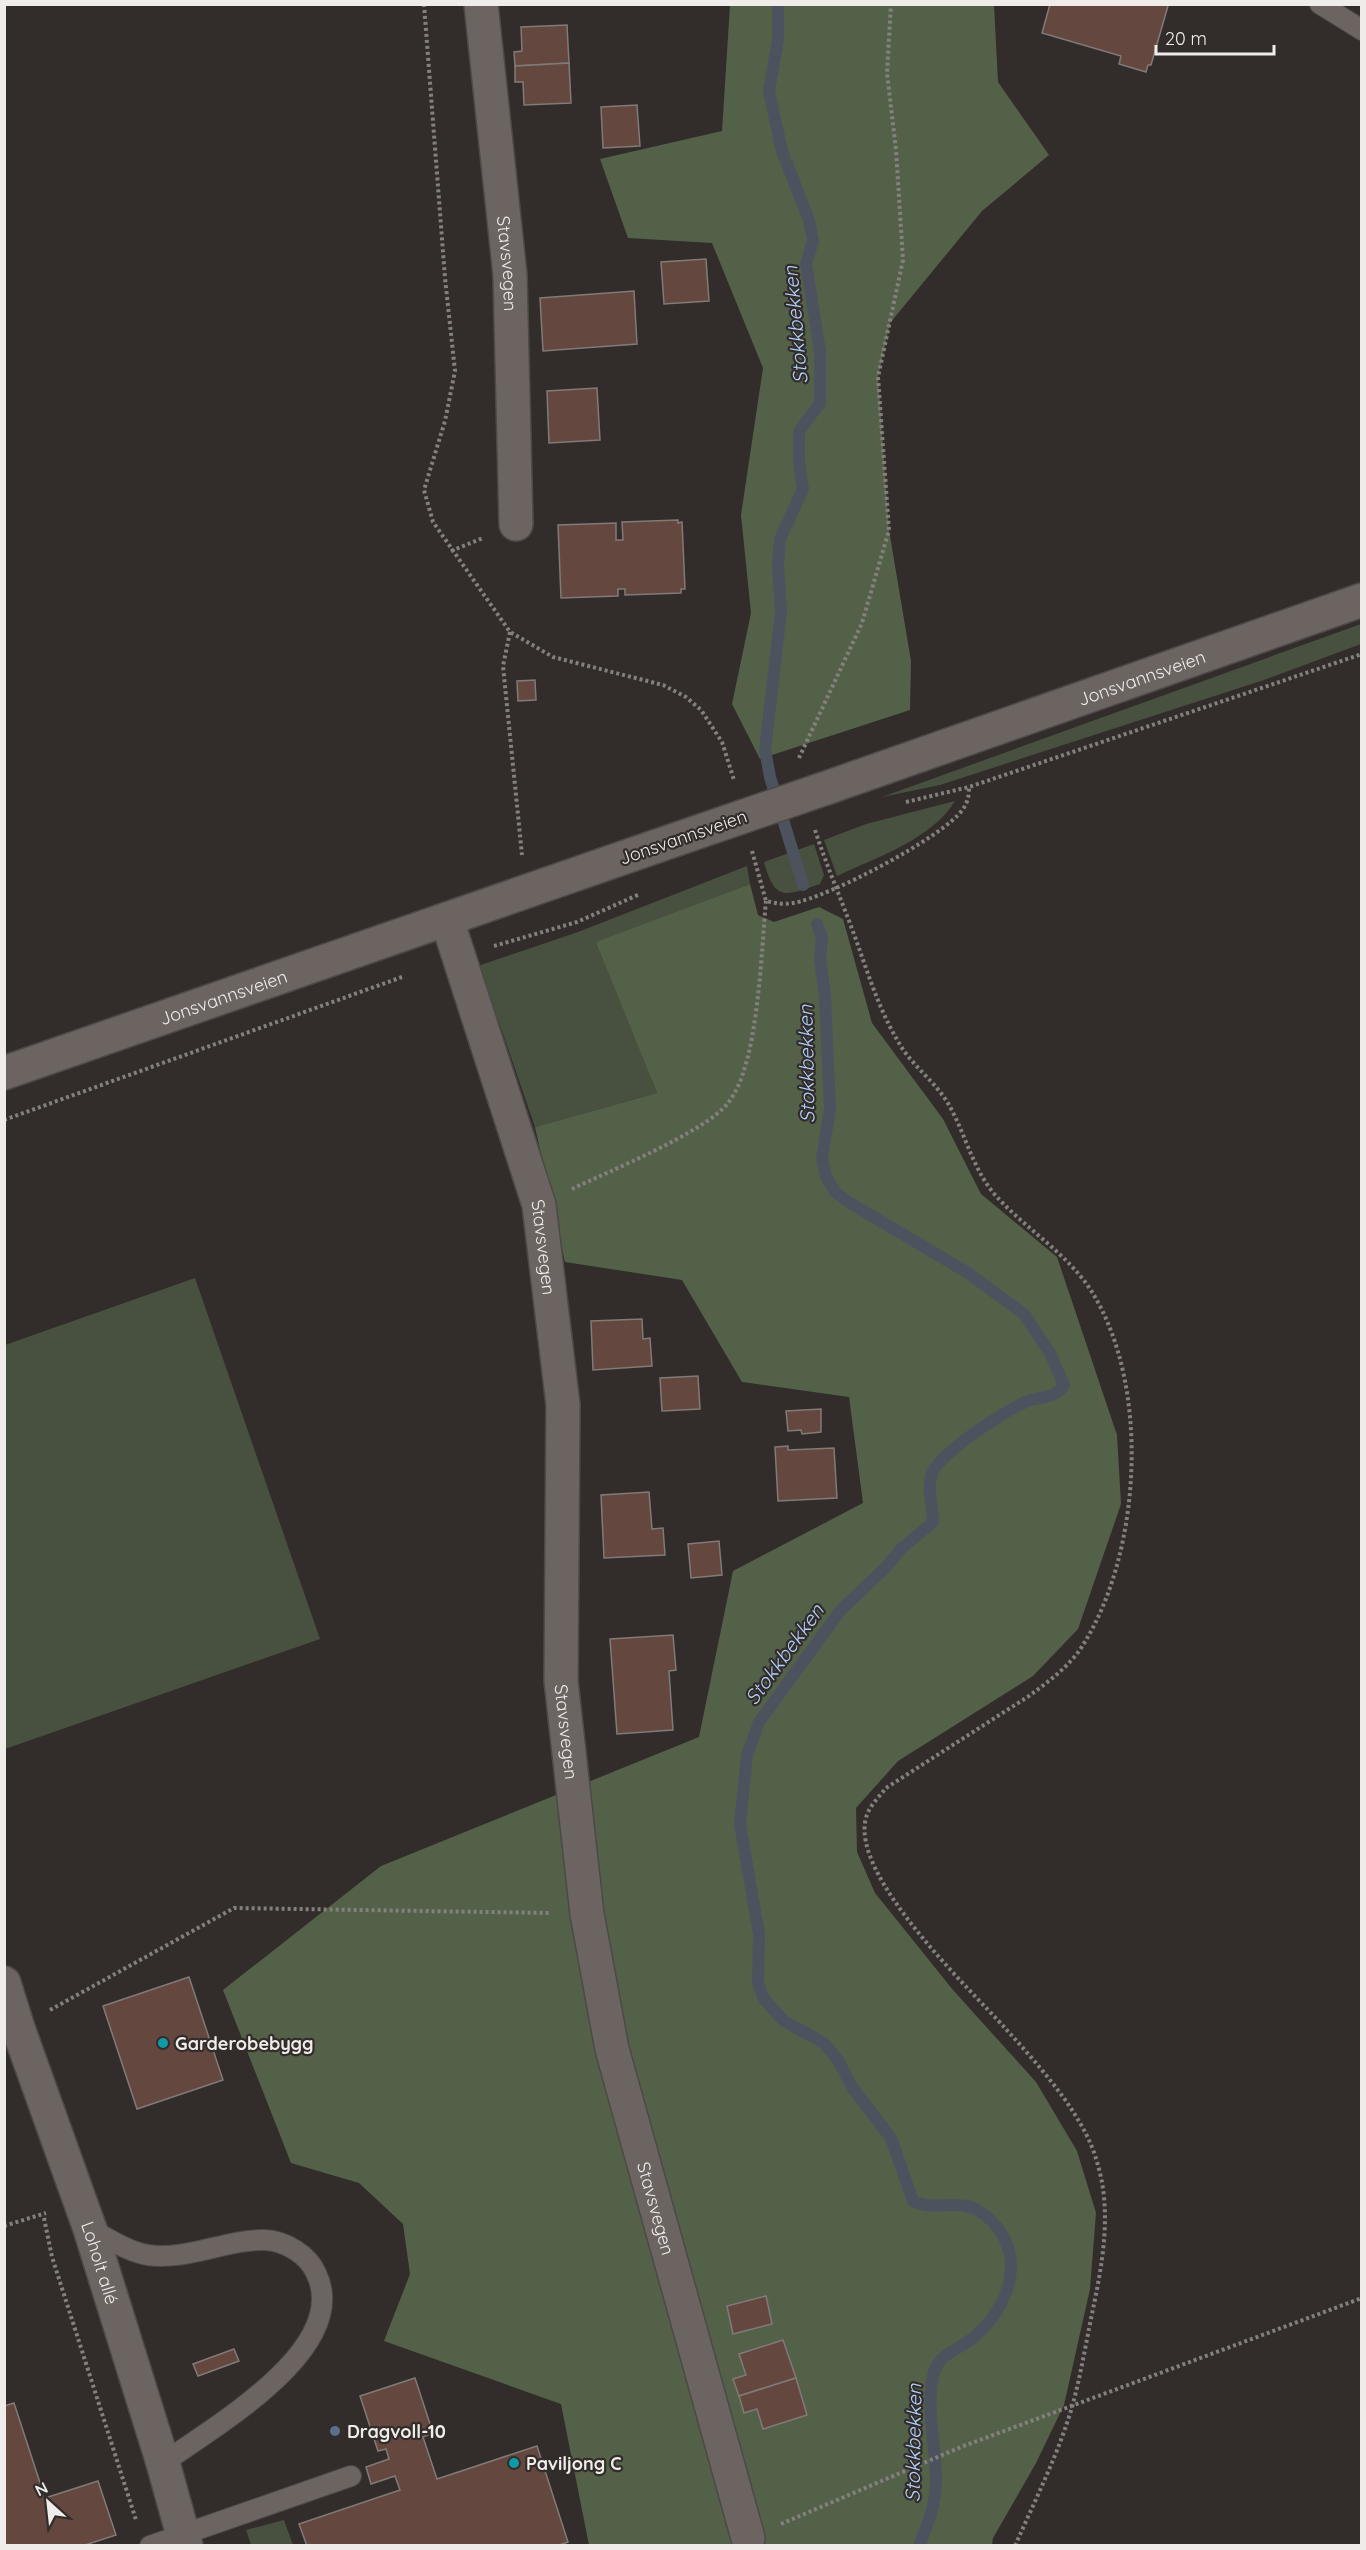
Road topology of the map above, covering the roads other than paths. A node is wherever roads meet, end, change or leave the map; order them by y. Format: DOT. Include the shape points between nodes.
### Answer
graph roads {
  1 [pos="481,4"];
  2 [pos="1320,4"];
  3 [pos="1362,30"];
  4 [pos="516,524"];
  5 [pos="1362,600"];
  6 [pos="447,920"];
  7 [pos="4,1073"];
  8 [pos="4,1983"];
  9 [pos="90,2229"];
  10 [pos="163,2463"];
  11 [pos="351,2476"];
  12 [pos="748,2538"];
  13 [pos="184,2540"];
  14 [pos="150,2546"];
  1 -- 4 [label="street, Stavsvegen" via="510,275"];
  2 -- 3 [label="lane"];
  5 -- 6 [label="street, Jonsvannsveien, bridge"];
  6 -- 7 [label="street, Jonsvannsveien"];
  6 -- 12 [label="street, Stavsvegen" via="539,1205 563,1405 561,1681 587,1914 612,2049"];
  8 -- 9 [label="street, Loholt allé"];
  9 -- 10 [label="street, Loholt allé"];
  9 -- 10 [label="lane" via="148,2255 265,2240 297,2252 312,2265 320,2281 323,2302 319,2324 302,2354 259,2394"];
  10 -- 13 [label="street, Loholt allé"];
  11 -- 13 [label="lane"];
  13 -- 14 [label="lane"];
}
